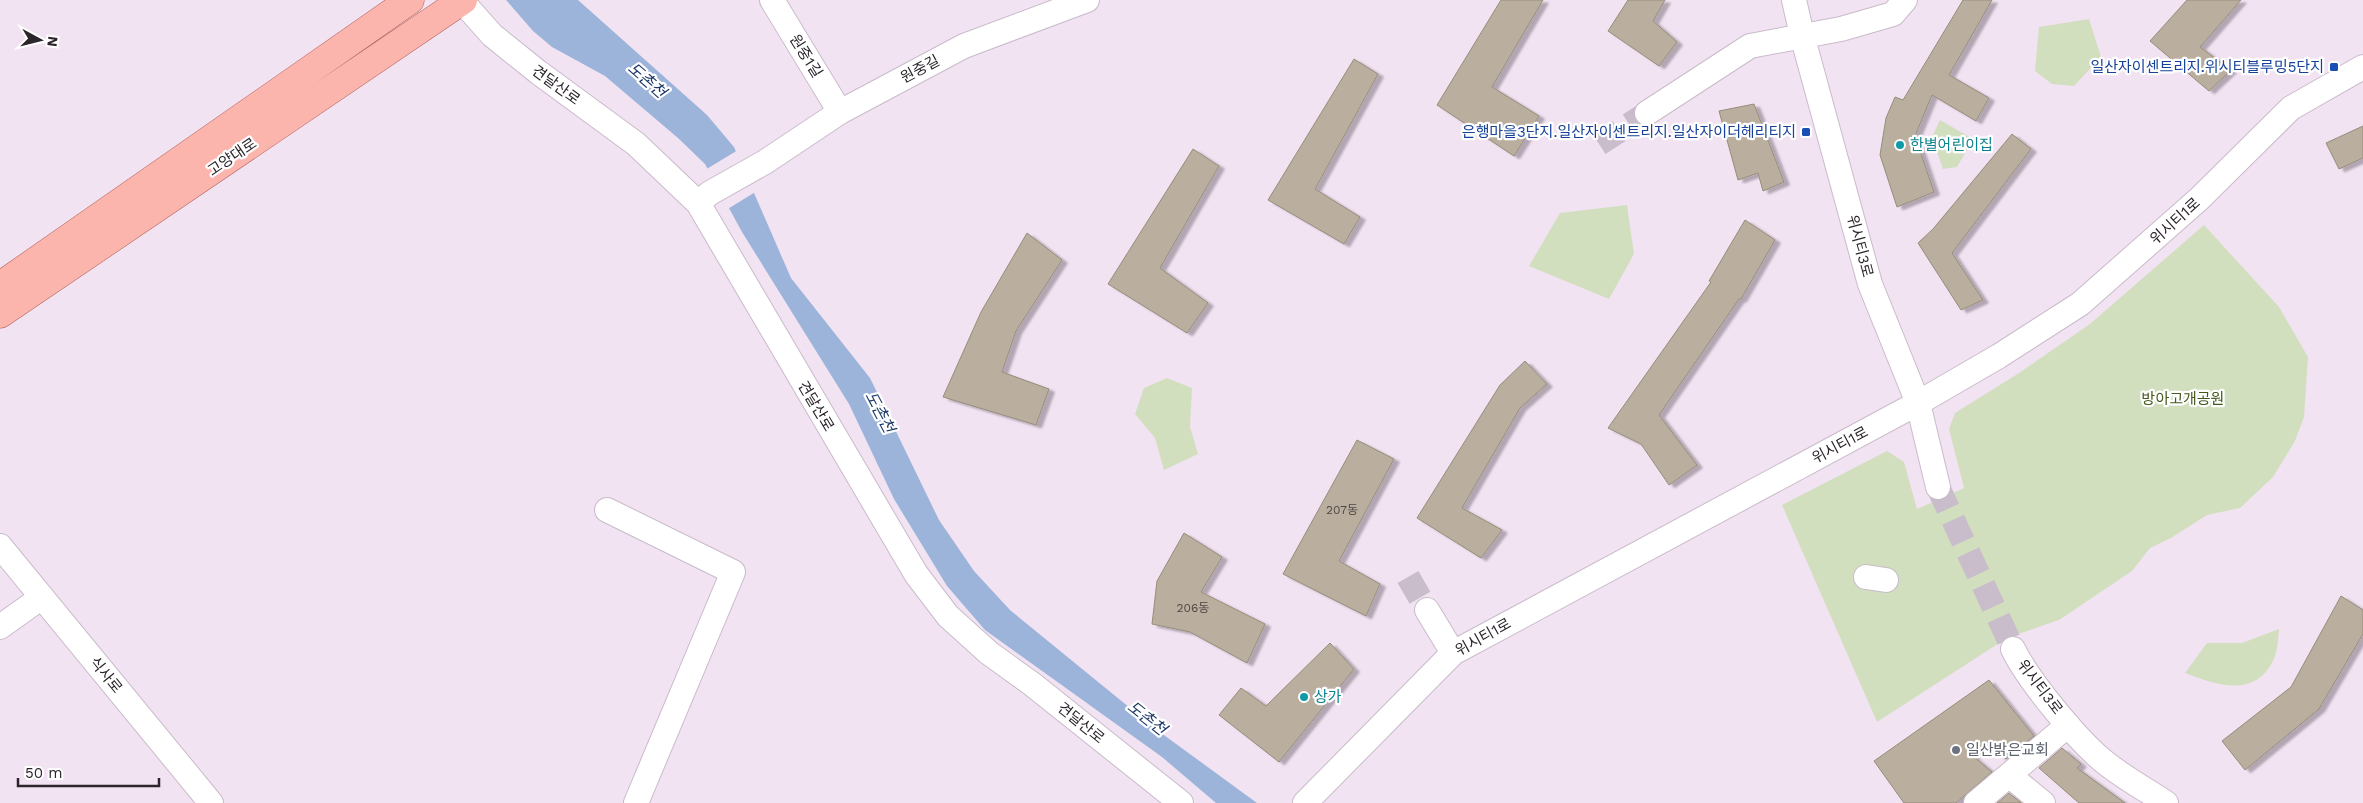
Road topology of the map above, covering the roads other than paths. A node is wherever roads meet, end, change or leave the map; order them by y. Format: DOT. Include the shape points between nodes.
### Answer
graph roads {
  1 [pos="410,0"];
  2 [pos="462,0"];
  3 [pos="772,0"];
  4 [pos="1087,0"];
  5 [pos="1794,0"];
  6 [pos="1906,0"];
  7 [pos="1802,35"];
  8 [pos="2363,67"];
  9 [pos="840,112"];
  10 [pos="1647,113"];
  11 [pos="704,198"];
  12 [pos="0,286"];
  13 [pos="0,315"];
  14 [pos="1918,403"];
  15 [pos="1938,487"];
  16 [pos="607,510"];
  17 [pos="0,546"];
  18 [pos="42,597"];
  19 [pos="1427,610"];
  20 [pos="0,627"];
  21 [pos="2013,649"];
  22 [pos="1453,653"];
  23 [pos="2068,724"];
  24 [pos="2010,776"];
  25 [pos="211,803"];
  26 [pos="636,803"];
  27 [pos="1181,803"];
  28 [pos="1305,803"];
  29 [pos="1976,803"];
  30 [pos="2043,803"];
  31 [pos="2166,803"];
  1 -- 12 [label="main road, 고양대로"];
  2 -- 11 [label="street, 견달산로" via="492,35"];
  2 -- 13 [label="main road, 고양대로"];
  3 -- 9 [label="street, 원중1길"];
  4 -- 9 [label="street, 원중길" via="964,46"];
  5 -- 7 [label="street, 위시티3로"];
  6 -- 7 [label="street" via="1893,14 1841,29"];
  7 -- 10 [label="street" via="1750,46"];
  7 -- 14 [label="street, 위시티3로" via="1870,284"];
  8 -- 14 [label="street, 위시티1로" via="2291,108 2199,199 2080,304"];
  9 -- 11 [label="street, 원중길"];
  11 -- 27 [label="street, 견달산로" via="815,404 930,595 989,653"];
  14 -- 15 [label="street, 위시티3로"];
  14 -- 22 [label="street, 위시티1로"];
  16 -- 26 [label="street" via="733,572"];
  17 -- 18 [label="street, 식사로"];
  18 -- 20 [label="street"];
  18 -- 25 [label="street, 식사로"];
  19 -- 22 [label="street"];
  21 -- 23 [label="street, 위시티3로"];
  22 -- 28 [label="street, 위시티1로"];
  23 -- 24 [label="street, 위시티3로"];
  23 -- 31 [label="street, 위시티3로" via="2102,760"];
  24 -- 29 [label="street, 위시티3로"];
  24 -- 30 [label="street"];
}
